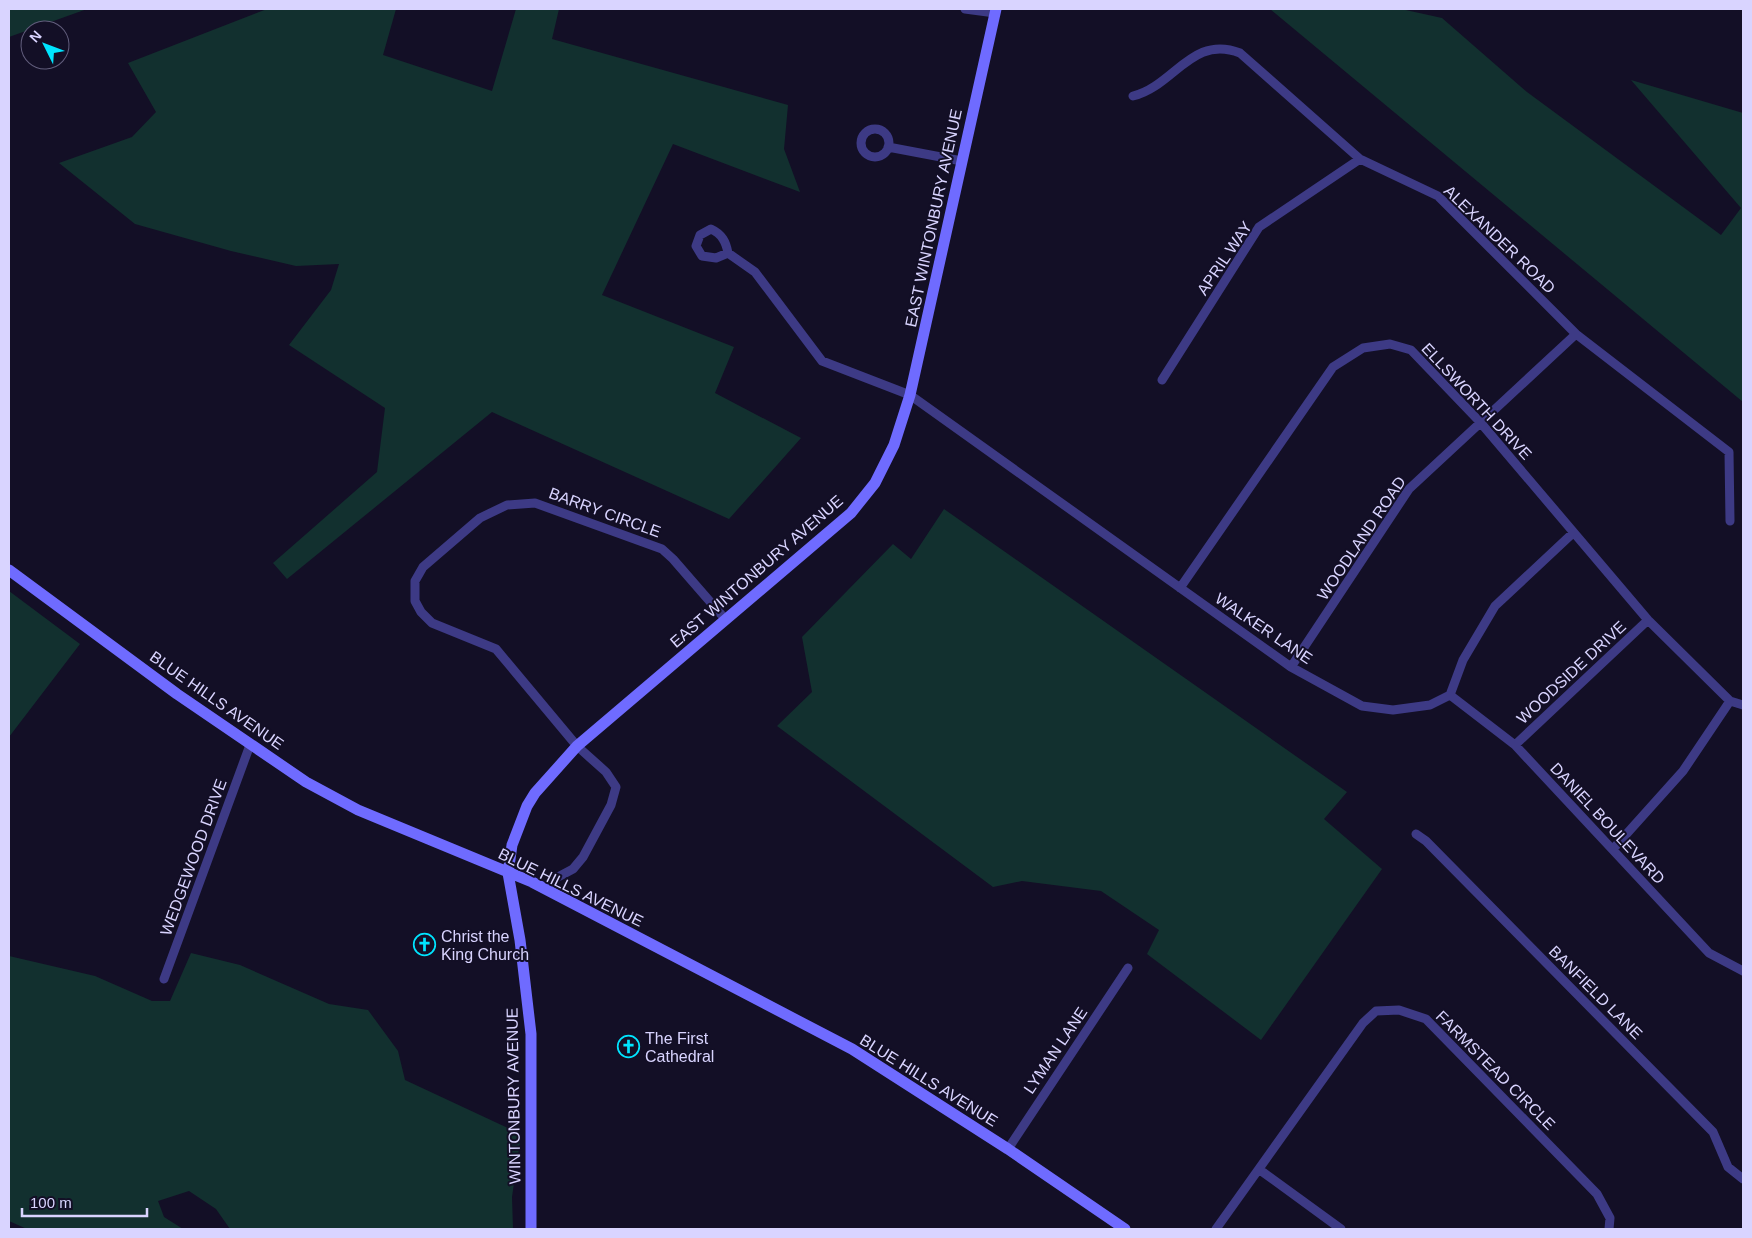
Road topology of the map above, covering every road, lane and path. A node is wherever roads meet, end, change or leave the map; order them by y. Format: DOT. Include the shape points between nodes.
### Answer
graph roads {
  1 [pos="966,9"];
  2 [pos="995,11"];
  3 [pos="1133,96"];
  4 [pos="888,147"];
  5 [pos="1360,159"];
  6 [pos="962,161"];
  7 [pos="728,253"];
  8 [pos="1576,334"];
  9 [pos="1162,380"];
  10 [pos="910,395"];
  11 [pos="1480,422"];
  12 [pos="1730,521"];
  13 [pos="1574,533"];
  14 [pos="9,570"];
  15 [pos="1180,588"];
  16 [pos="726,620"];
  17 [pos="1648,620"];
  18 [pos="1292,667"];
  19 [pos="1450,694"];
  20 [pos="1730,701"];
  21 [pos="1743,705"];
  22 [pos="250,745"];
  23 [pos="1515,745"];
  24 [pos="577,746"];
  25 [pos="1416,834"];
  26 [pos="1613,850"];
  27 [pos="508,873"];
  28 [pos="545,889"];
  29 [pos="1128,968"];
  30 [pos="1743,970"];
  31 [pos="164,979"];
  32 [pos="1008,1149"];
  33 [pos="1260,1170"];
  34 [pos="1743,1179"];
  35 [pos="531,1229"];
  36 [pos="1125,1229"];
  37 [pos="1216,1229"];
  38 [pos="1341,1229"];
  39 [pos="1609,1229"];
  1 -- 2 [label="street"];
  2 -- 6 [label="main road, EAST WINTONBURY AVENUE"];
  3 -- 5 [label="street, ALEXANDER ROAD" via="1146,93 1200,53 1228,48 1240,53"];
  4 -- 6 [label="street"];
  5 -- 8 [label="street, ALEXANDER ROAD" via="1438,196"];
  5 -- 9 [label="street, APRIL WAY" via="1259,227"];
  6 -- 10 [label="main road, EAST WINTONBURY AVENUE"];
  7 -- 10 [label="street, WALKER LANE" via="755,272 822,361"];
  8 -- 11 [label="street, WOODLAND ROAD"];
  8 -- 12 [label="street, ALEXANDER ROAD" via="1729,452"];
  10 -- 15 [label="street, WALKER LANE"];
  10 -- 16 [label="main road, EAST WINTONBURY AVENUE" via="894,445 875,482 851,513"];
  11 -- 13 [label="street, ELLSWORTH DRIVE"];
  11 -- 15 [label="street, ELLSWORTH DRIVE" via="1411,350 1390,344 1363,348 1333,368"];
  11 -- 18 [label="street, WOODLAND ROAD" via="1409,489"];
  13 -- 17 [label="street, ELLSWORTH DRIVE"];
  13 -- 19 [label="street" via="1495,606 1463,660"];
  14 -- 22 [label="main road, BLUE HILLS AVENUE"];
  15 -- 18 [label="street, WALKER LANE"];
  16 -- 24 [label="main road, EAST WINTONBURY AVENUE"];
  16 -- 24 [label="street, BARRY CIRCLE" via="673,559 652,544 535,503 507,505 480,518 423,567 414,586 416,604 435,625 494,647"];
  17 -- 20 [label="street, ELLSWORTH DRIVE"];
  17 -- 23 [label="street, WOODSIDE DRIVE"];
  18 -- 19 [label="street, WALKER LANE" via="1362,706 1393,710 1430,705"];
  19 -- 23 [label="street, DANIEL BOULEVARD"];
  20 -- 21 [label="street, ELLSWORTH DRIVE"];
  20 -- 26 [label="street" via="1683,771"];
  22 -- 27 [label="main road, BLUE HILLS AVENUE" via="306,782 358,810"];
  22 -- 31 [label="street, WEDGEWOOD DRIVE"];
  23 -- 26 [label="street, DANIEL BOULEVARD"];
  24 -- 27 [label="main road, EAST WINTONBURY AVENUE" via="534,793 512,845"];
  24 -- 28 [label="street, BARRY CIRCLE" via="611,778 616,787 615,794 582,857 573,869"];
  25 -- 34 [label="street, BANFIELD LANE" via="1713,1132 1728,1166"];
  26 -- 30 [label="street, DANIEL BOULEVARD" via="1709,953"];
  27 -- 28 [label="main road, BLUE HILLS AVENUE"];
  27 -- 35 [label="main road, WINTONBURY AVENUE" via="531,1034"];
  28 -- 32 [label="main road, BLUE HILLS AVENUE" via="852,1049"];
  29 -- 32 [label="street, LYMAN LANE"];
  32 -- 36 [label="main road, BLUE HILLS AVENUE"];
  33 -- 37 [label="street, FARMSTEAD CIRCLE"];
  33 -- 38 [label="street"];
  33 -- 39 [label="street, FARMSTEAD CIRCLE" via="1363,1023 1376,1011 1399,1010 1426,1019 1597,1194 1610,1218"];
}
